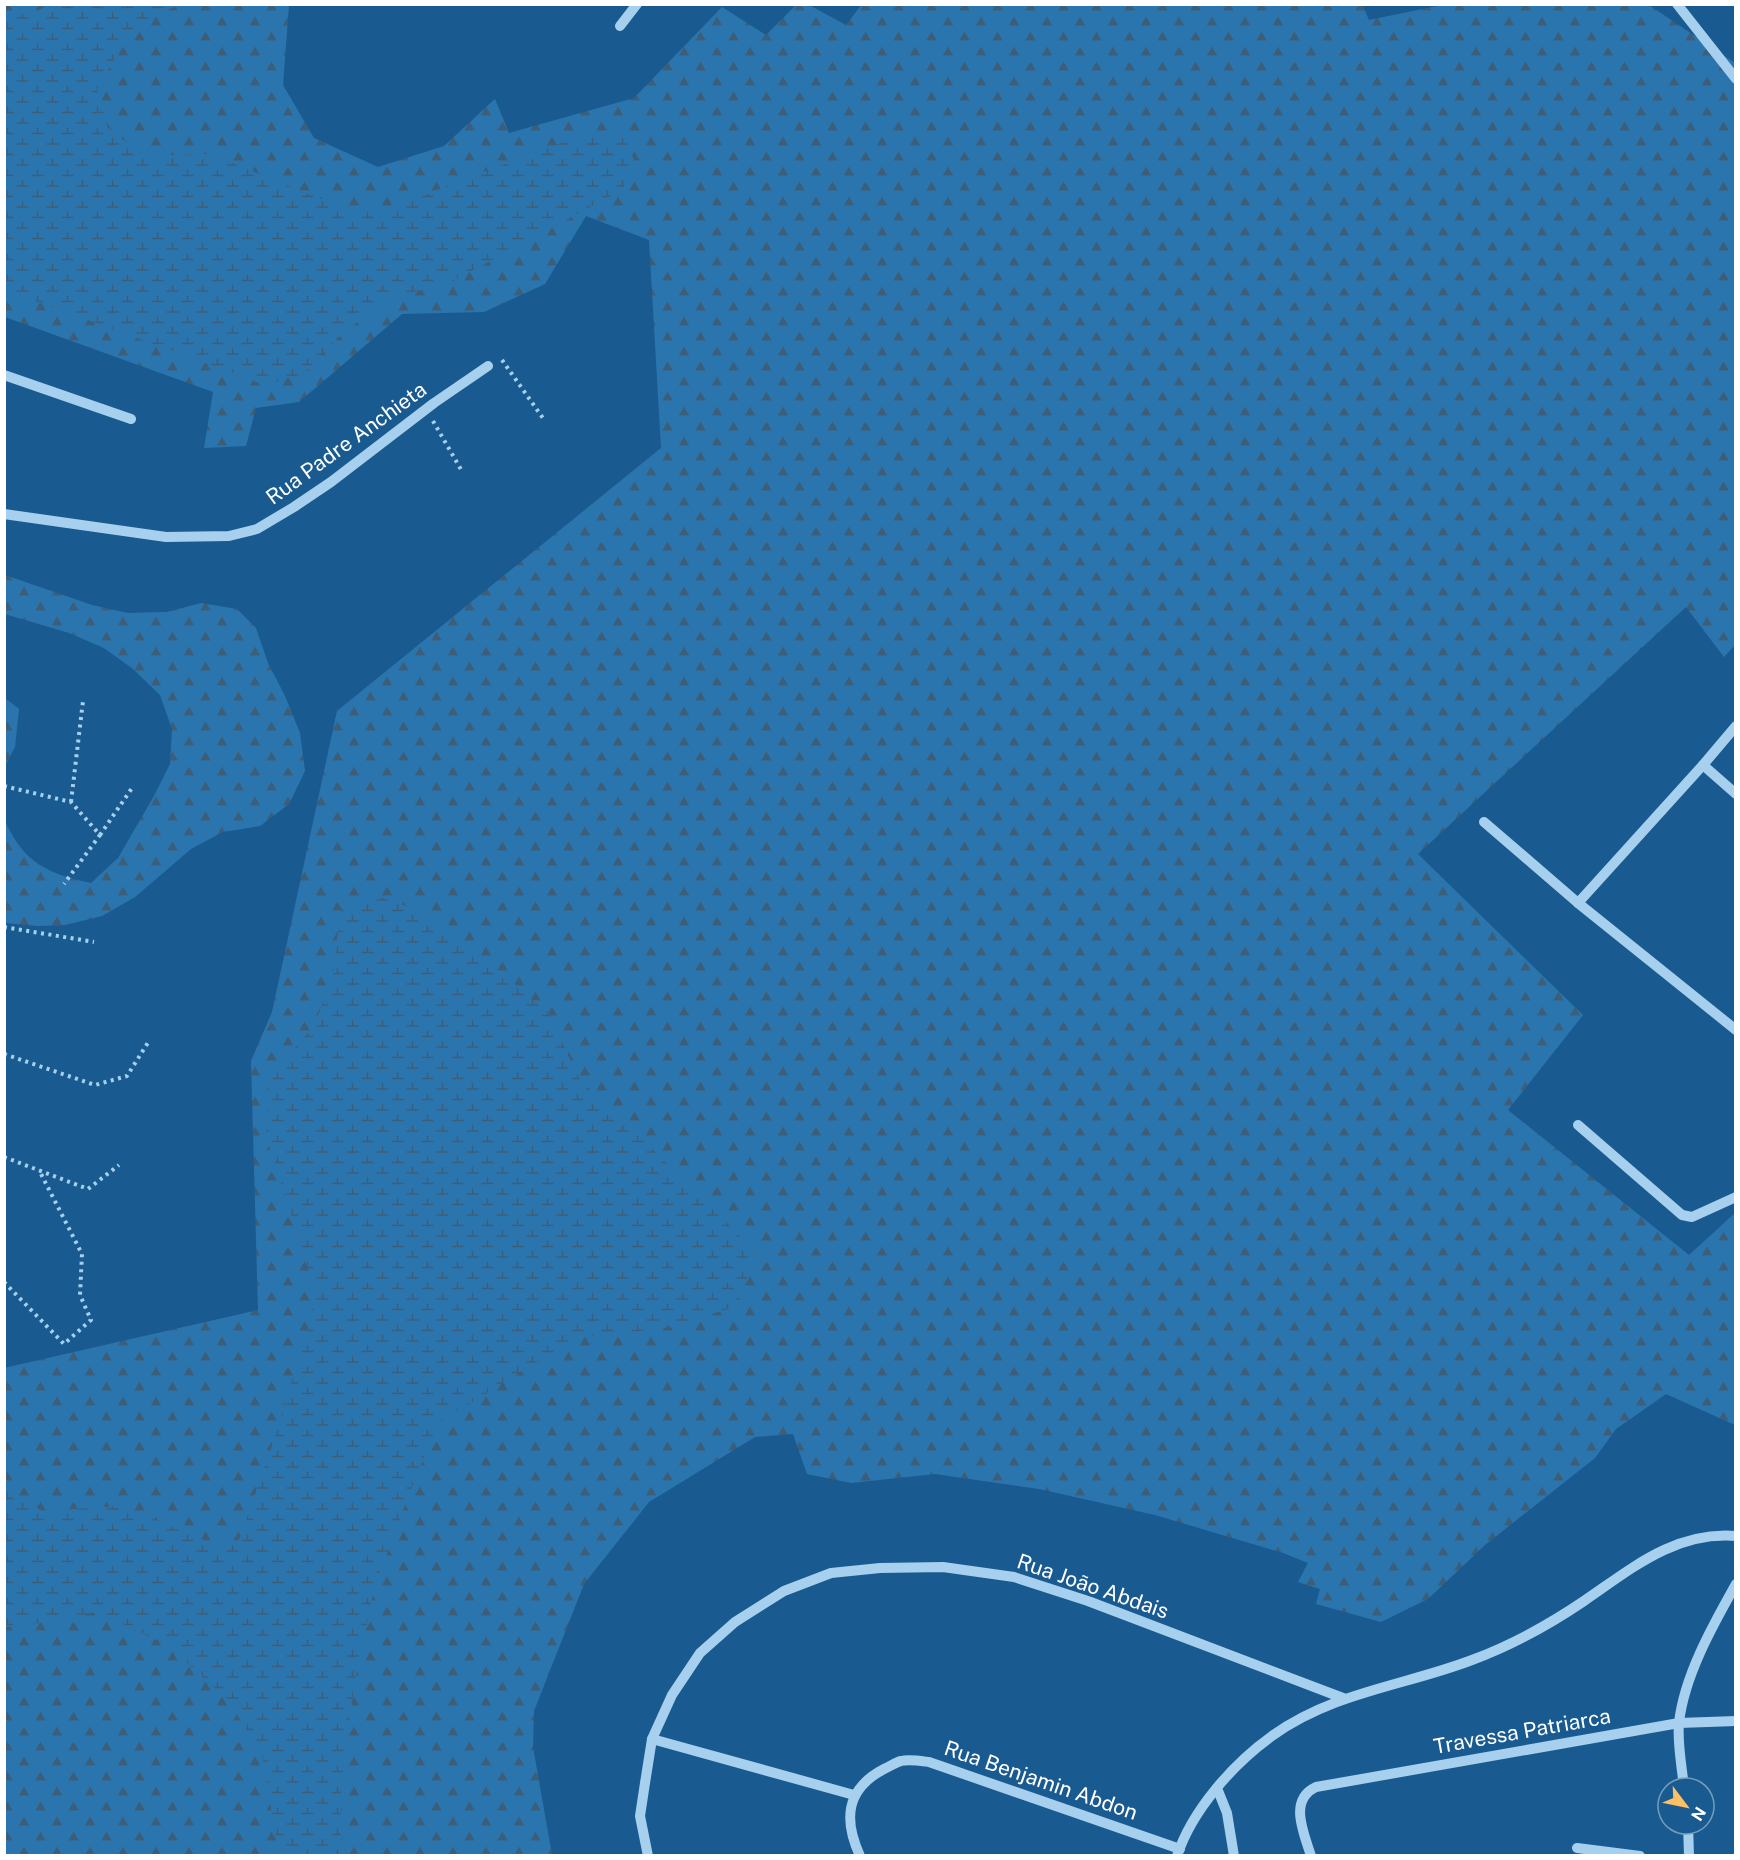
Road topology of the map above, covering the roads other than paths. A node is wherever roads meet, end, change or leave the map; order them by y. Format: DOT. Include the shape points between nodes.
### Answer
graph roads {
  1 [pos="637,4"];
  2 [pos="1677,4"];
  3 [pos="620,26"];
  4 [pos="1736,79"];
  5 [pos="488,366"];
  6 [pos="4,375"];
  7 [pos="131,419"];
  8 [pos="4,514"];
  9 [pos="1736,726"];
  10 [pos="1703,765"];
  11 [pos="1736,794"];
  12 [pos="1484,822"];
  13 [pos="1578,903"];
  14 [pos="1736,1030"];
  15 [pos="1578,1125"];
  16 [pos="1736,1197"];
  17 [pos="1736,1536"];
  18 [pos="1736,1584"];
  19 [pos="1343,1698"];
  20 [pos="1736,1721"];
  21 [pos="1679,1723"];
  22 [pos="652,1739"];
  23 [pos="1683,1776"];
  24 [pos="1217,1788"];
  25 [pos="854,1794"];
  26 [pos="1689,1836"];
  27 [pos="1576,1848"];
  28 [pos="1179,1852"];
  29 [pos="648,1856"];
  30 [pos="860,1856"];
  31 [pos="1234,1856"];
  32 [pos="1311,1856"];
  33 [pos="1640,1856"];
  34 [pos="1689,1856"];
  1 -- 3 [label="street"];
  2 -- 4 [label="street"];
  5 -- 8 [label="street, Rua Padre Anchieta" via="294,507 257,528 229,536 166,537"];
  6 -- 7 [label="street"];
  9 -- 10 [label="street"];
  10 -- 11 [label="street"];
  10 -- 13 [label="street"];
  12 -- 13 [label="street"];
  13 -- 14 [label="street"];
  15 -- 16 [label="street" via="1682,1215 1692,1217"];
  17 -- 19 [label="street" via="1696,1538 1672,1545 1648,1556 1583,1602 1472,1660"];
  18 -- 21 [label="street" via="1709,1634 1689,1683"];
  19 -- 22 [label="street, Rua João Abdais" via="1088,1601 1014,1577 944,1566 880,1568 831,1574 784,1591 735,1622 700,1653 672,1695"];
  19 -- 24 [label="street" via="1272,1735"];
  20 -- 21 [label="street, Travessa Patriarca"];
  21 -- 23 [label="street"];
  21 -- 32 [label="street, Travessa Patriarca" via="1316,1787 1300,1804 1299,1813"];
  22 -- 25 [label="street"];
  22 -- 29 [label="street, Rua João Abdais" via="640,1816"];
  24 -- 28 [label="street"];
  24 -- 31 [label="street" via="1227,1813"];
  25 -- 28 [label="street, Rua Benjamin Abdon" via="876,1774 901,1761 929,1762"];
  25 -- 30 [label="street" via="850,1820"];
  26 -- 34 [label="street"];
  27 -- 33 [label="street"];
}
